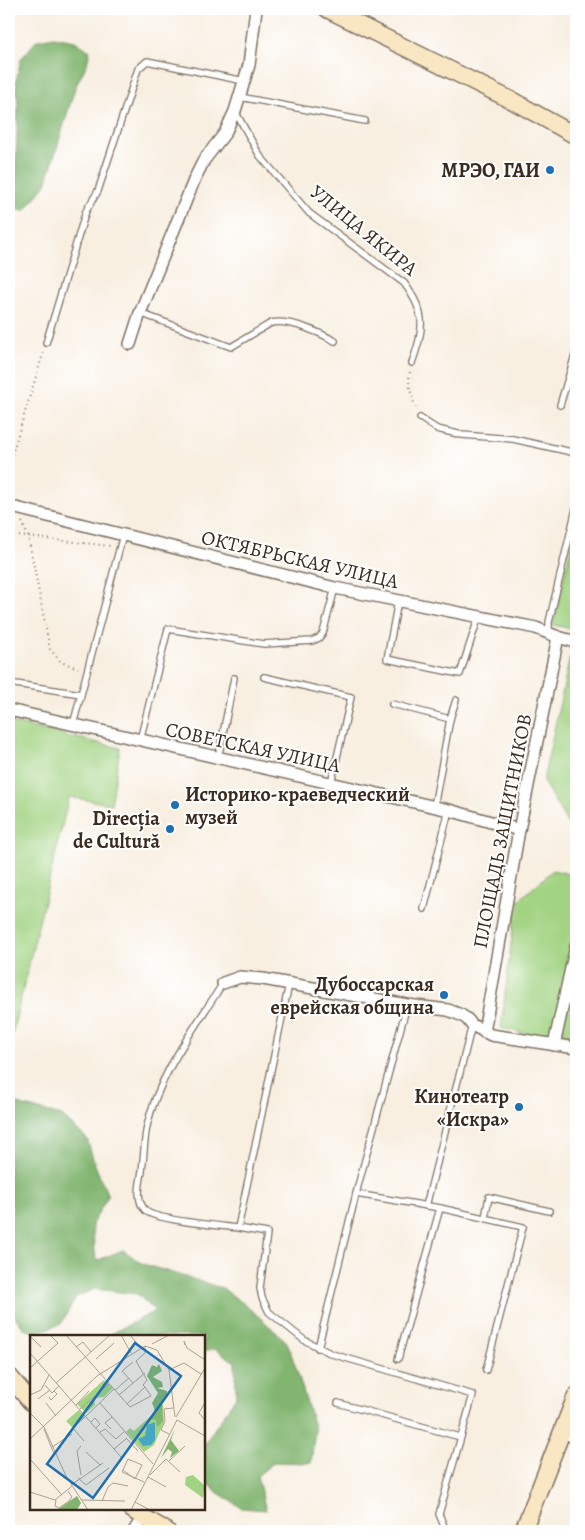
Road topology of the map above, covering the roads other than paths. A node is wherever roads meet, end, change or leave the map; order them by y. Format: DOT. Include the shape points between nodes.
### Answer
graph roads {
  1 [pos="256,9"];
  2 [pos="327,9"];
  3 [pos="244,82"];
  4 [pos="240,97"];
  5 [pos="235,110"];
  6 [pos="365,122"];
  7 [pos="574,132"];
  8 [pos="140,313"];
  9 [pos="335,340"];
  10 [pos="46,342"];
  11 [pos="130,344"];
  12 [pos="576,352"];
  13 [pos="412,363"];
  14 [pos="560,405"];
  15 [pos="420,418"];
  16 [pos="576,453"];
  17 [pos="16,508"];
  18 [pos="576,509"];
  19 [pos="124,535"];
  20 [pos="335,588"];
  21 [pos="398,601"];
  22 [pos="479,616"];
  23 [pos="554,636"];
  24 [pos="576,642"];
  25 [pos="264,677"];
  26 [pos="234,678"];
  27 [pos="9,683"];
  28 [pos="81,694"];
  29 [pos="456,700"];
  30 [pos="392,704"];
  31 [pos="9,710"];
  32 [pos="450,720"];
  33 [pos="73,726"];
  34 [pos="140,741"];
  35 [pos="218,759"];
  36 [pos="331,783"];
  37 [pos="434,807"];
  38 [pos="449,810"];
  39 [pos="518,830"];
  40 [pos="424,909"];
  41 [pos="576,946"];
  42 [pos="223,983"];
  43 [pos="290,983"];
  44 [pos="407,1005"];
  45 [pos="472,1025"];
  46 [pos="484,1032"];
  47 [pos="554,1045"];
  48 [pos="576,1048"];
  49 [pos="356,1194"];
  50 [pos="426,1206"];
  51 [pos="440,1208"];
  52 [pos="550,1211"];
  53 [pos="485,1218"];
  54 [pos="238,1228"];
  55 [pos="318,1348"];
  56 [pos="398,1359"];
  57 [pos="486,1370"];
  58 [pos="9,1376"];
  59 [pos="576,1396"];
  60 [pos="30,1401"];
  61 [pos="338,1403"];
  62 [pos="561,1433"];
  63 [pos="460,1437"];
  64 [pos="576,1442"];
  65 [pos="136,1519"];
  66 [pos="167,1531"];
  67 [pos="446,1531"];
  68 [pos="523,1531"];
  1 -- 3 [label="street"];
  2 -- 7 [label="street"];
  3 -- 4 [label="street"];
  3 -- 10 [label="lane" via="147,61 138,69 98,191 86,211"];
  4 -- 5 [label="street"];
  4 -- 6 [label="lane"];
  5 -- 8 [label="street" via="225,133 195,178"];
  5 -- 13 [label="lane, УЛИЦА ЯКИРА" via="260,156 309,213 404,283 412,294 420,307 422,325"];
  8 -- 9 [label="lane" via="231,347 279,321"];
  8 -- 11 [label="street"];
  12 -- 14 [label="lane"];
  15 -- 16 [label="lane" via="436,429 462,435 513,439"];
  17 -- 19 [label="street, ОКТЯБРЬСКАЯ УЛИЦА"];
  18 -- 23 [label="lane" via="549,622"];
  19 -- 20 [label="street, ОКТЯБРЬСКАЯ УЛИЦА"];
  19 -- 28 [label="lane"];
  20 -- 21 [label="street, ОКТЯБРЬСКАЯ УЛИЦА"];
  20 -- 34 [label="lane" via="323,633 312,641 264,644 168,629"];
  21 -- 22 [label="street, ОКТЯБРЬСКАЯ УЛИЦА"];
  21 -- 22 [label="lane" via="387,659 460,674"];
  22 -- 23 [label="street, ОКТЯБРЬСКАЯ УЛИЦА" via="536,628"];
  23 -- 24 [label="street, ОКТЯБРЬСКАЯ УЛИЦА"];
  23 -- 39 [label="street, ПЛОЩАДЬ ЗАЩИТНИКОВ"];
  25 -- 36 [label="lane" via="351,697"];
  26 -- 35 [label="lane"];
  27 -- 28 [label="lane"];
  28 -- 33 [label="lane"];
  29 -- 32 [label="lane"];
  30 -- 32 [label="lane"];
  31 -- 33 [label="street, СОВЕТСКАЯ УЛИЦА"];
  32 -- 37 [label="lane"];
  33 -- 34 [label="street, СОВЕТСКАЯ УЛИЦА"];
  34 -- 35 [label="street, СОВЕТСКАЯ УЛИЦА"];
  35 -- 36 [label="street, СОВЕТСКАЯ УЛИЦА"];
  36 -- 37 [label="street, СОВЕТСКАЯ УЛИЦА"];
  37 -- 38 [label="street, СОВЕТСКАЯ УЛИЦА"];
  38 -- 39 [label="street, СОВЕТСКАЯ УЛИЦА"];
  38 -- 40 [label="lane"];
  39 -- 46 [label="street, ПЛОЩАДЬ ЗАЩИТНИКОВ"];
  41 -- 47 [label="street"];
  42 -- 43 [label="street" via="240,977"];
  42 -- 54 [label="lane" via="173,1062 158,1094 148,1126 139,1193 147,1213"];
  43 -- 44 [label="street"];
  43 -- 54 [label="lane"];
  44 -- 45 [label="street" via="448,1010 468,1019"];
  44 -- 49 [label="lane"];
  45 -- 46 [label="street"];
  45 -- 50 [label="lane"];
  46 -- 47 [label="street"];
  47 -- 48 [label="street"];
  49 -- 50 [label="lane"];
  49 -- 55 [label="lane"];
  50 -- 51 [label="lane"];
  51 -- 53 [label="lane"];
  51 -- 56 [label="lane"];
  52 -- 53 [label="lane" via="489,1197"];
  53 -- 57 [label="lane" via="522,1227"];
  54 -- 55 [label="lane" via="268,1233 260,1288 262,1298 269,1312"];
  55 -- 63 [label="lane" via="473,1395"];
  58 -- 60 [label="street"];
  59 -- 62 [label="street"];
  61 -- 63 [label="lane"];
  62 -- 64 [label="lane"];
  62 -- 68 [label="street"];
  63 -- 67 [label="lane" via="439,1514"];
  65 -- 66 [label="street"];
}
